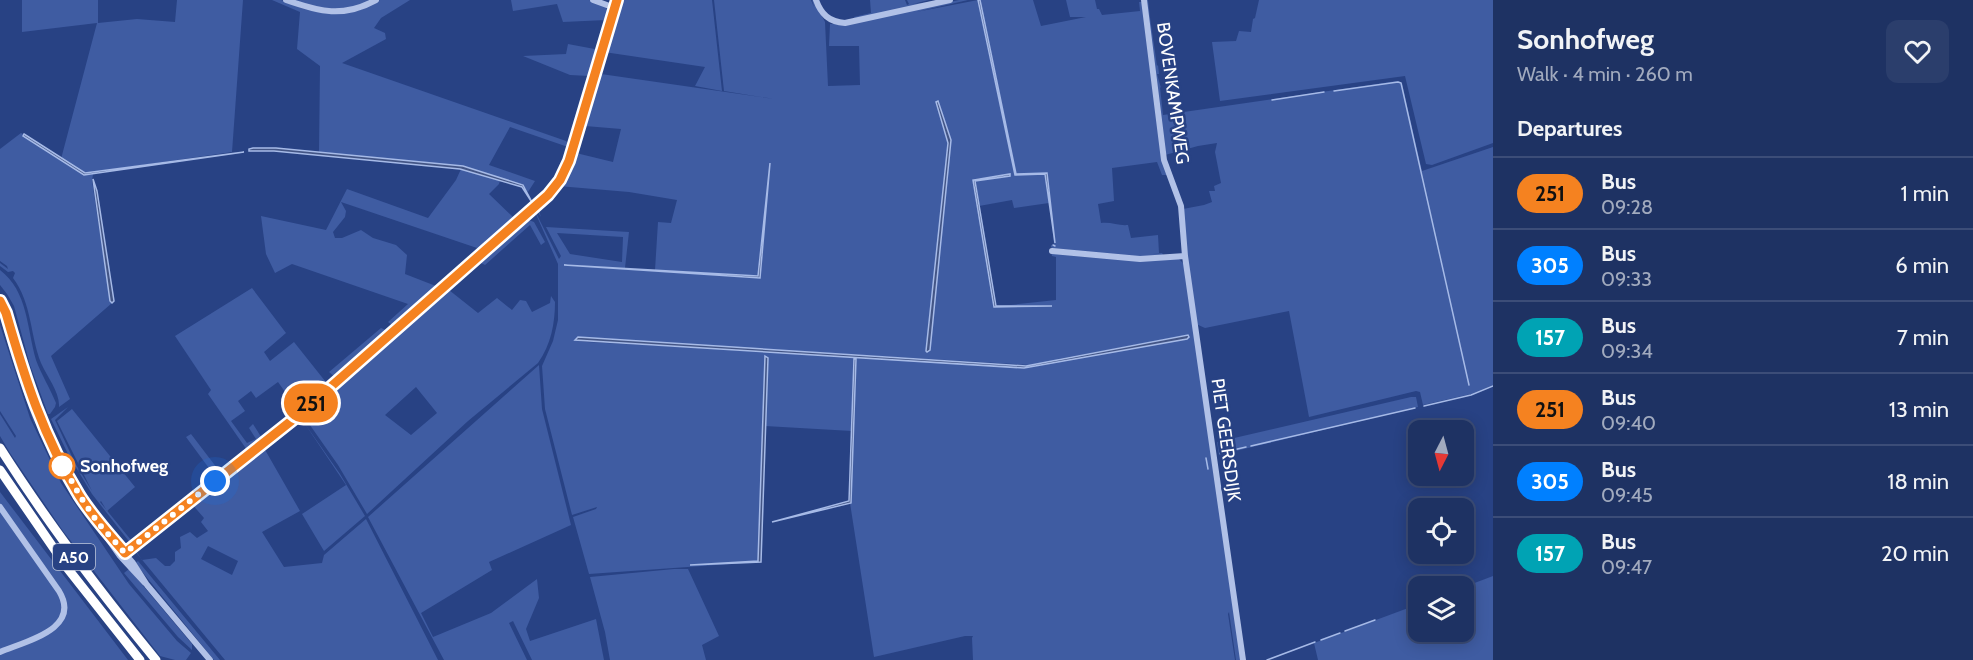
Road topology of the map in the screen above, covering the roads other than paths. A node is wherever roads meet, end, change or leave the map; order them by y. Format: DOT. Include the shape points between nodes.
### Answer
graph roads {
  1 [pos="286,0"];
  2 [pos="376,0"];
  3 [pos="593,0"];
  4 [pos="617,0"];
  5 [pos="816,0"];
  6 [pos="950,0"];
  7 [pos="1144,0"];
  8 [pos="615,8"];
  9 [pos="1183,224"];
  10 [pos="1052,251"];
  11 [pos="1185,256"];
  12 [pos="0,301"];
  13 [pos="0,448"];
  14 [pos="0,470"];
  15 [pos="0,507"];
  16 [pos="122,555"];
  17 [pos="0,652"];
  18 [pos="140,660"];
  19 [pos="156,660"];
  20 [pos="210,660"];
  21 [pos="1243,660"];
  1 -- 2 [label="street" via="341,13"];
  3 -- 8 [label="street"];
  4 -- 8 [label="street"];
  5 -- 6 [label="street" via="829,19 839,22"];
  7 -- 9 [label="street, BOVENKAMPWEG" via="1164,160 1181,206"];
  8 -- 16 [label="street" via="569,161 548,195 300,414"];
  9 -- 11 [label="street, PIET GEERSDIJK"];
  10 -- 11 [label="street" via="1140,259"];
  11 -- 21 [label="street, PIET GEERSDIJK"];
  12 -- 16 [label="street" via="35,409 50,442 101,530"];
  13 -- 19 [label="highway, A50" via="65,545"];
  14 -- 18 [label="highway, A50" via="68,569"];
  15 -- 17 [label="street" via="59,591 64,606 63,617 55,628"];
  16 -- 20 [label="street"];
}
